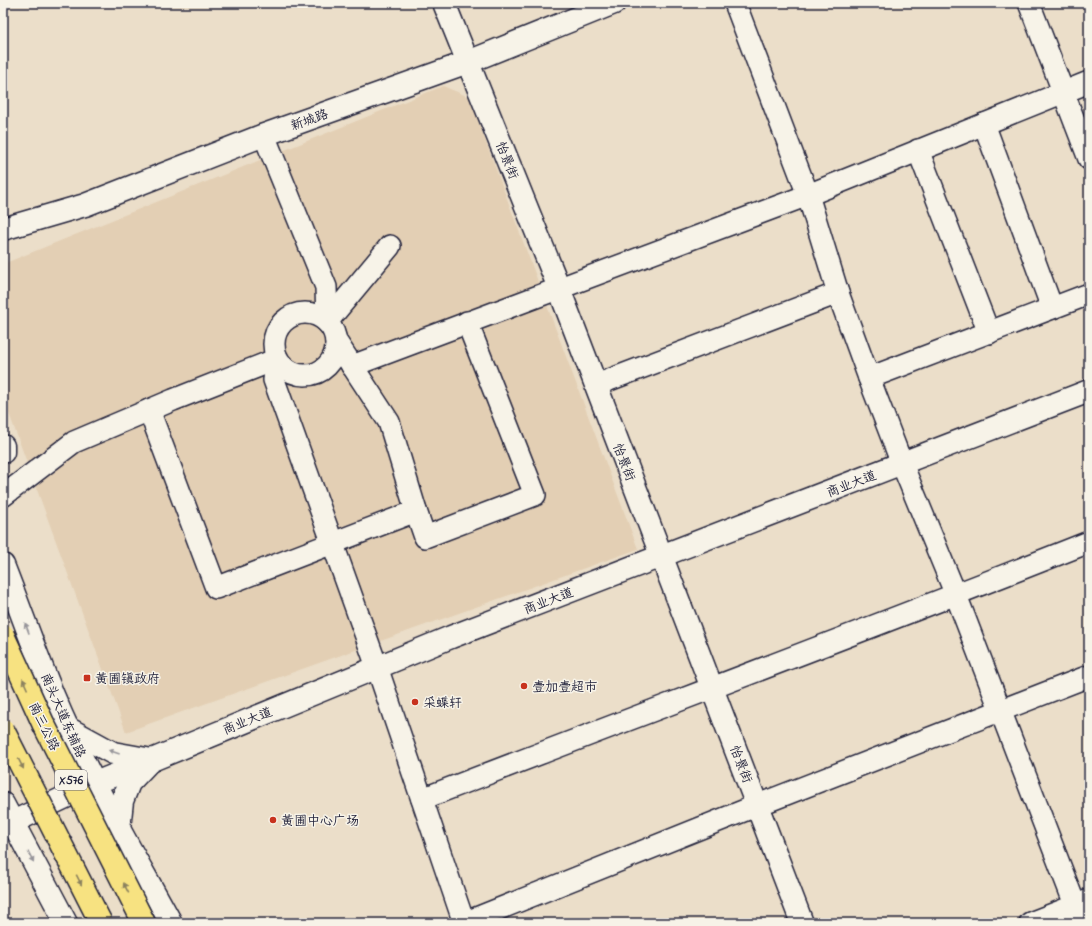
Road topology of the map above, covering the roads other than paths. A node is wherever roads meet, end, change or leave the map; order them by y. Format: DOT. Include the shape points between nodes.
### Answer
graph roads {
  1 [pos="444,3"];
  2 [pos="614,3"];
  3 [pos="735,3"];
  4 [pos="1028,3"];
  5 [pos="468,62"];
  6 [pos="1089,82"];
  7 [pos="1063,92"];
  8 [pos="984,124"];
  9 [pos="264,135"];
  10 [pos="918,150"];
  11 [pos="1089,159"];
  12 [pos="808,195"];
  13 [pos="3,229"];
  14 [pos="390,246"];
  15 [pos="559,287"];
  16 [pos="838,293"];
  17 [pos="1089,294"];
  18 [pos="1052,308"];
  19 [pos="327,322"];
  20 [pos="467,322"];
  21 [pos="989,333"];
  22 [pos="336,341"];
  23 [pos="277,359"];
  24 [pos="352,366"];
  25 [pos="869,378"];
  26 [pos="596,385"];
  27 [pos="1089,391"];
  28 [pos="149,410"];
  29 [pos="3,446"];
  30 [pos="3,452"];
  31 [pos="902,464"];
  32 [pos="3,496"];
  33 [pos="416,511"];
  34 [pos="1089,542"];
  35 [pos="332,543"];
  36 [pos="660,557"];
  37 [pos="3,565"];
  38 [pos="956,595"];
  39 [pos="3,635"];
  40 [pos="377,667"];
  41 [pos="1089,676"];
  42 [pos="711,687"];
  43 [pos="1001,711"];
  44 [pos="69,729"];
  45 [pos="3,730"];
  46 [pos="152,760"];
  47 [pos="95,783"];
  48 [pos="422,799"];
  49 [pos="3,804"];
  50 [pos="758,805"];
  51 [pos="13,822"];
  52 [pos="120,829"];
  53 [pos="1082,910"];
  54 [pos="66,923"];
  55 [pos="101,923"];
  56 [pos="144,923"];
  57 [pos="171,923"];
  58 [pos="464,923"];
  59 [pos="802,923"];
  60 [pos="1030,923"];
  1 -- 5 [label="street, 怡景街"];
  2 -- 5 [label="street, 新城路"];
  3 -- 12 [label="street"];
  4 -- 7 [label="street"];
  5 -- 9 [label="street, 新城路"];
  5 -- 15 [label="street, 怡景街"];
  6 -- 7 [label="street"];
  7 -- 8 [label="street"];
  7 -- 11 [label="street"];
  8 -- 10 [label="street"];
  8 -- 18 [label="street"];
  9 -- 13 [label="street, 新城路" via="85,205"];
  9 -- 19 [label="street" via="326,287"];
  10 -- 12 [label="street"];
  10 -- 21 [label="street"];
  12 -- 15 [label="street"];
  12 -- 16 [label="street"];
  14 -- 19 [label="street"];
  15 -- 20 [label="street"];
  15 -- 26 [label="street, 怡景街"];
  16 -- 25 [label="street"];
  16 -- 26 [label="street"];
  17 -- 18 [label="street"];
  18 -- 21 [label="street"];
  19 -- 22 [label="street"];
  19 -- 23 [label="street" via="308,312 290,316 282,322 275,335 274,350"];
  20 -- 24 [label="street"];
  20 -- 33 [label="street" via="535,495 426,537"];
  21 -- 25 [label="street"];
  22 -- 23 [label="street" via="331,361 324,369 314,374 293,373"];
  22 -- 24 [label="street"];
  23 -- 28 [label="street"];
  23 -- 35 [label="street" via="274,380"];
  24 -- 33 [label="street" via="389,422"];
  25 -- 31 [label="street"];
  26 -- 36 [label="street, 怡景街"];
  27 -- 31 [label="street, 商业大道"];
  28 -- 32 [label="street" via="74,442"];
  28 -- 35 [label="street" via="216,588"];
  29 -- 30 [label="street"];
  31 -- 36 [label="street, 商业大道"];
  31 -- 38 [label="street"];
  33 -- 35 [label="street"];
  34 -- 38 [label="street"];
  35 -- 40 [label="street"];
  36 -- 40 [label="street, 商业大道"];
  36 -- 42 [label="street, 怡景街"];
  44 -- 37 [label="street, 南头大道东辅路, one-way" via="53,695"];
  38 -- 42 [label="street"];
  38 -- 43 [label="street"];
  56 -- 39 [label="highway, 南三公路 / X576, one-way, bridge" via="43,723"];
  40 -- 46 [label="street, 商业大道"];
  40 -- 48 [label="street"];
  41 -- 43 [label="street"];
  42 -- 48 [label="street"];
  42 -- 50 [label="street, 怡景街"];
  43 -- 50 [label="street"];
  43 -- 53 [label="street"];
  46 -- 44 [label="street, one-way" via="113,753"];
  44 -- 47 [label="street, 南头大道东辅路"];
  45 -- 55 [label="highway, X576, one-way, bridge"];
  46 -- 47 [label="street, 商业大道"];
  46 -- 52 [label="street" via="129,783 122,801"];
  47 -- 51 [label="street, 商业大道"];
  47 -- 52 [label="street, 南头大道东辅路"];
  48 -- 58 [label="street"];
  49 -- 51 [label="street"];
  50 -- 58 [label="street"];
  50 -- 59 [label="street, 怡景街"];
  51 -- 54 [label="street, one-way"];
  52 -- 57 [label="street, 南头大道东辅路"];
  53 -- 60 [label="street"];
}
